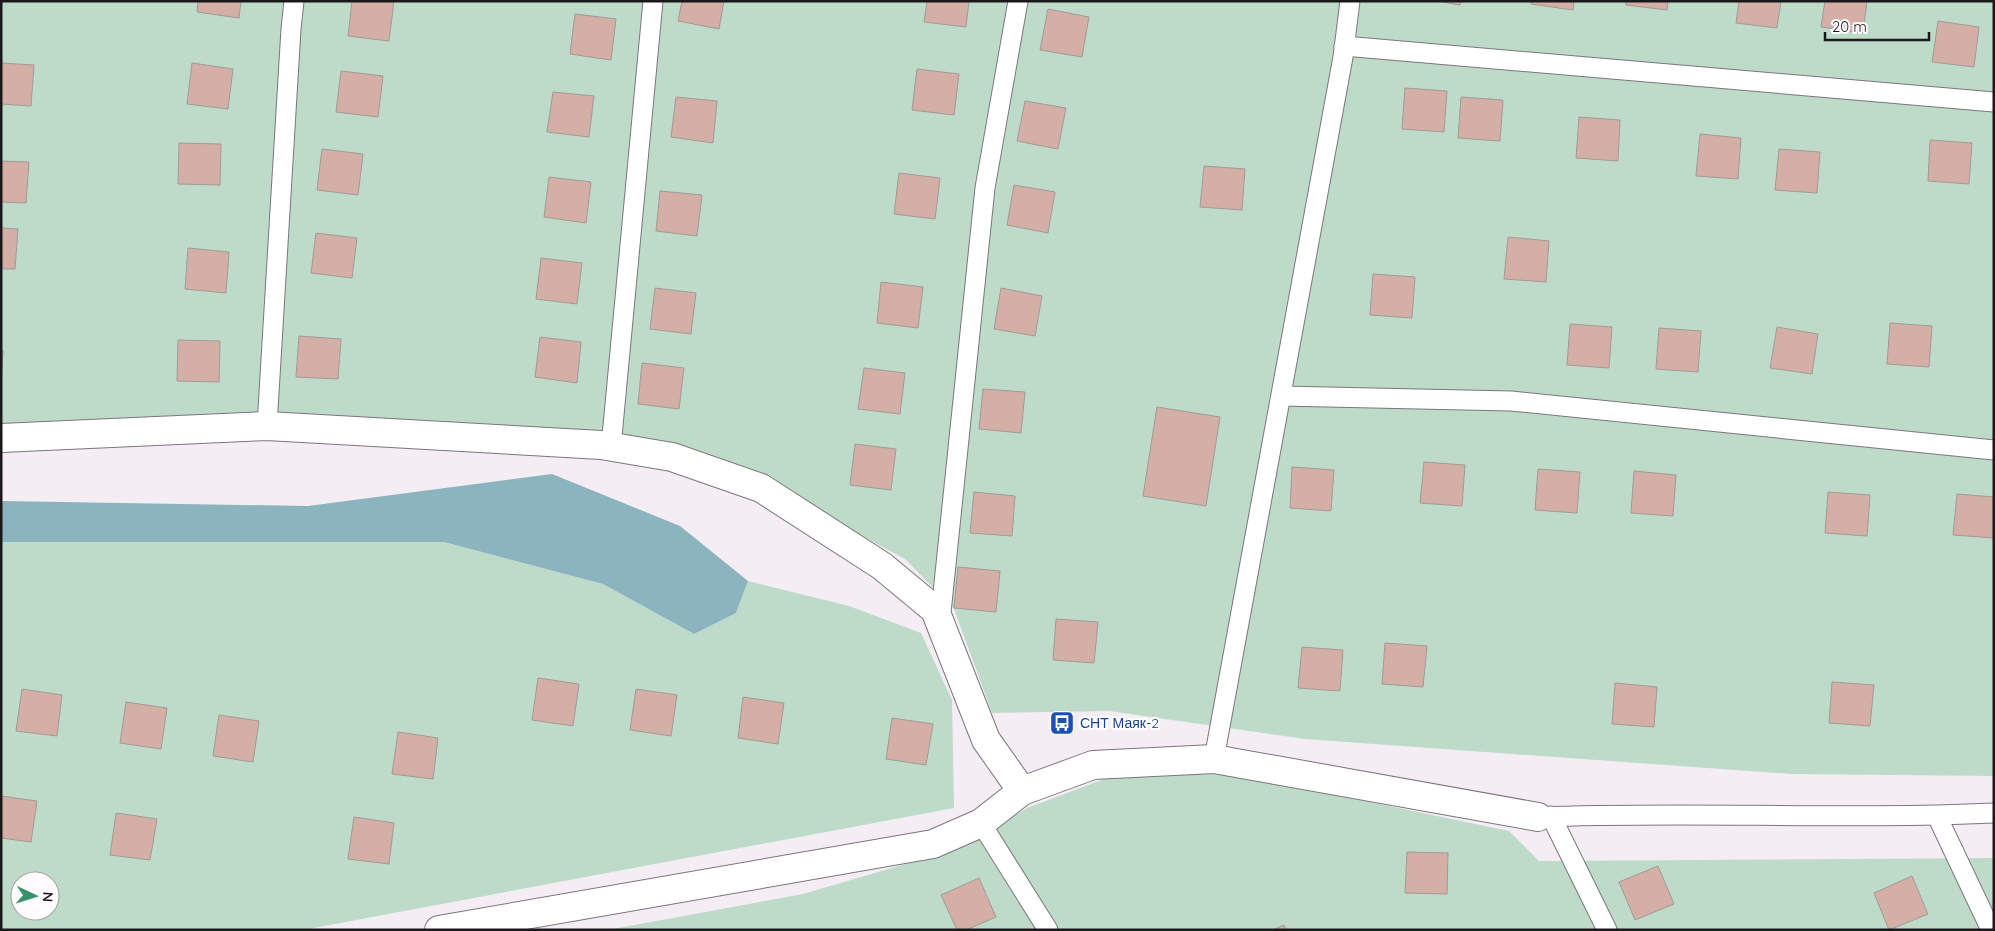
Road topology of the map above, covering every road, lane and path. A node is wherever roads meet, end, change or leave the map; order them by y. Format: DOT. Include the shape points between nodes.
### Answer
graph roads {
  1 [pos="294,1"];
  2 [pos="654,1"];
  3 [pos="1018,1"];
  4 [pos="1350,1"];
  5 [pos="1344,46"];
  6 [pos="1994,102"];
  7 [pos="1281,396"];
  8 [pos="267,426"];
  9 [pos="1,438"];
  10 [pos="611,447"];
  11 [pos="1994,450"];
  12 [pos="940,622"];
  13 [pos="1214,759"];
  14 [pos="1022,791"];
  15 [pos="1994,813"];
  16 [pos="1545,816"];
  17 [pos="1937,816"];
  18 [pos="981,824"];
  19 [pos="439,930"];
  20 [pos="1048,930"];
  21 [pos="1607,930"];
  22 [pos="1991,930"];
  1 -- 8 [label="lane"];
  2 -- 10 [label="lane"];
  3 -- 12 [label="lane" via="985,188"];
  4 -- 5 [label="lane"];
  5 -- 6 [label="lane"];
  5 -- 7 [label="lane"];
  7 -- 11 [label="lane" via="1511,402"];
  7 -- 13 [label="lane"];
  8 -- 9 [label="street"];
  8 -- 10 [label="street"];
  10 -- 12 [label="street" via="672,457 761,488 882,566 935,610"];
  12 -- 14 [label="street" via="986,740"];
  13 -- 14 [label="street" via="1093,765"];
  13 -- 16 [label="street"];
  14 -- 18 [label="street"];
  15 -- 17 [label="lane"];
  16 -- 17 [label="lane" via="1665,813"];
  16 -- 21 [label="lane"];
  17 -- 22 [label="lane"];
  18 -- 19 [label="street" via="933,844"];
  18 -- 20 [label="lane"];
}
